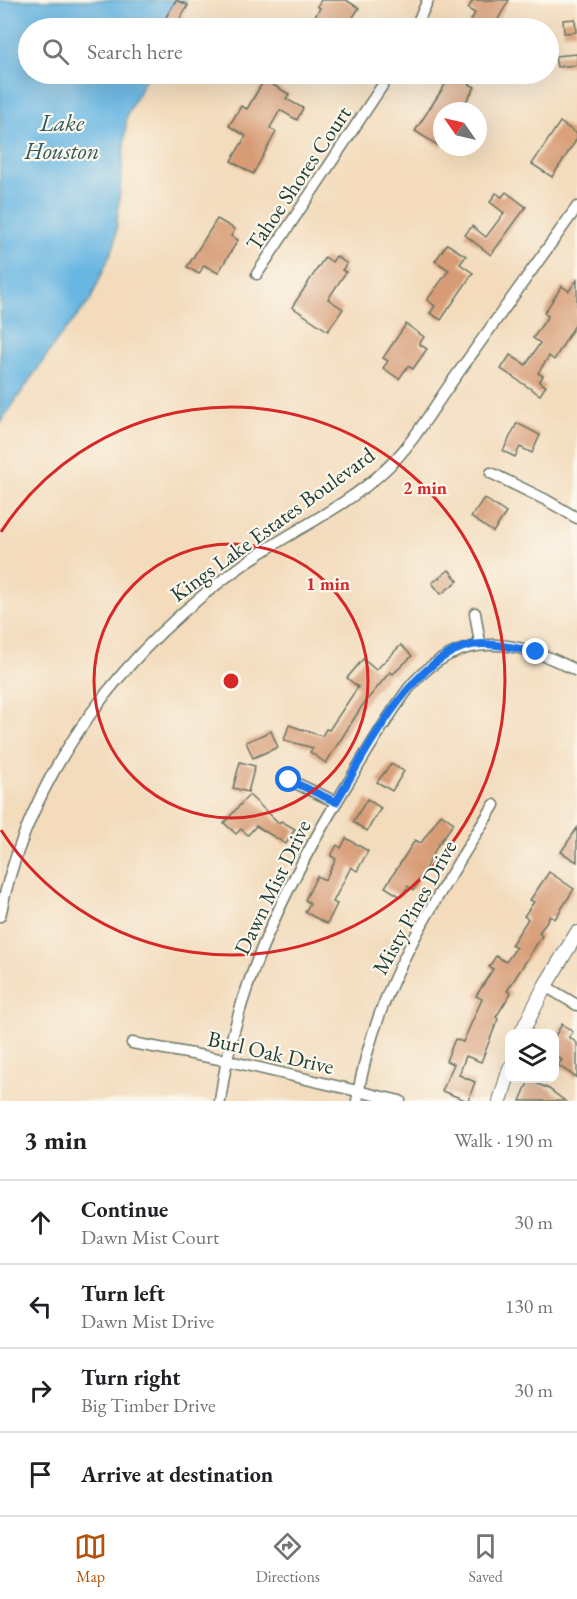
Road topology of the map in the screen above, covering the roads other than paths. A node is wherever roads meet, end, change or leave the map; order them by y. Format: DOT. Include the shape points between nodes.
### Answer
graph roads {
  1 [pos="428,0"];
  2 [pos="420,18"];
  3 [pos="383,84"];
  4 [pos="577,207"];
  5 [pos="257,274"];
  6 [pos="491,473"];
  7 [pos="577,518"];
  8 [pos="475,614"];
  9 [pos="480,644"];
  10 [pos="577,671"];
  11 [pos="289,780"];
  12 [pos="336,802"];
  13 [pos="494,805"];
  14 [pos="0,916"];
  15 [pos="577,933"];
  16 [pos="545,986"];
  17 [pos="577,1005"];
  18 [pos="524,1029"];
  19 [pos="132,1042"];
  20 [pos="225,1060"];
  21 [pos="505,1083"];
  22 [pos="358,1096"];
  23 [pos="220,1101"];
  24 [pos="400,1101"];
  25 [pos="500,1101"];
  1 -- 2 [label="street"];
  3 -- 5 [label="street, Tahoe Shores Court"];
  4 -- 14 [label="street, Kings Lake Estates Boulevard" via="388,467 336,507 252,558 210,589 168,624 107,691 53,772 5,890"];
  6 -- 7 [label="street"];
  8 -- 9 [label="street"];
  9 -- 10 [label="street" via="536,652"];
  9 -- 12 [label="street, Dawn Mist Drive" via="446,656 419,675"];
  11 -- 12 [label="street"];
  12 -- 20 [label="street, Dawn Mist Drive" via="268,931"];
  13 -- 22 [label="street, Misty Pines Drive" via="408,948 376,1025"];
  15 -- 16 [label="street"];
  16 -- 17 [label="street"];
  16 -- 18 [label="street"];
  19 -- 20 [label="street, Burl Oak Drive"];
  20 -- 22 [label="street, Burl Oak Drive"];
  20 -- 23 [label="street, Dawn Mist Drive"];
  21 -- 25 [label="street"];
  22 -- 24 [label="street, Burl Oak Drive"];
}
